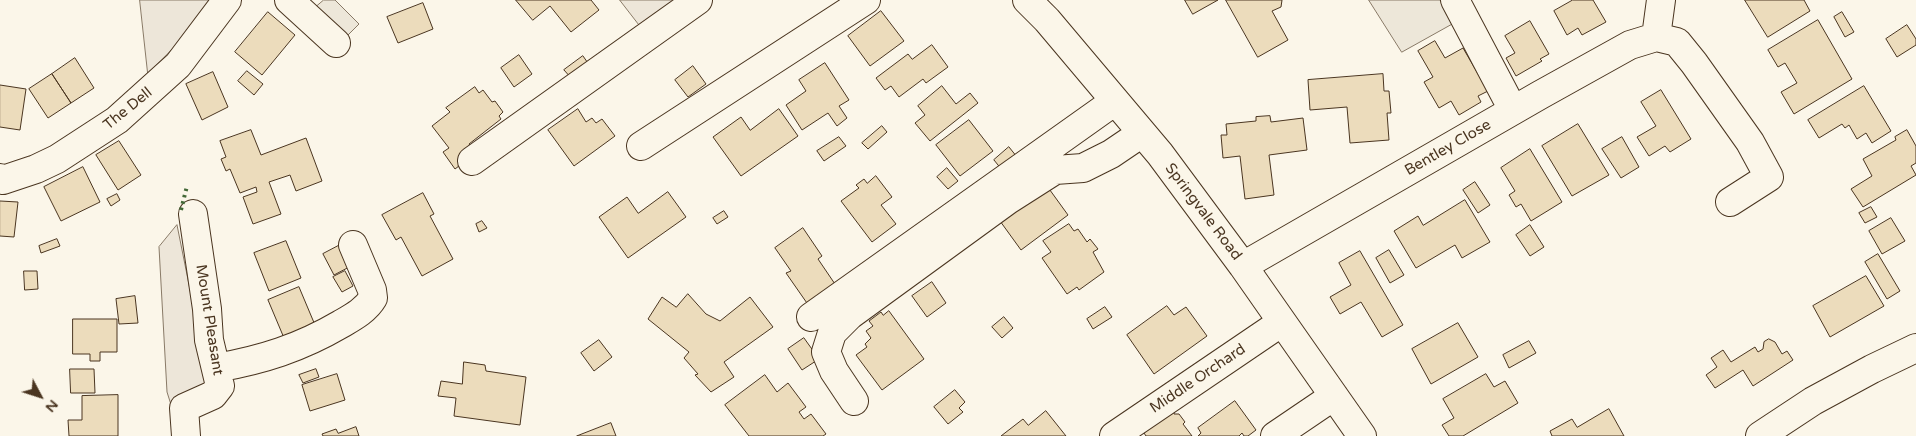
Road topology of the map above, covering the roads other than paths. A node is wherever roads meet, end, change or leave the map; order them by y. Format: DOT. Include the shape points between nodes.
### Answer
graph roads {
  1 [pos="227,0"];
  2 [pos="698,0"];
  3 [pos="866,0"];
  4 [pos="1028,0"];
  5 [pos="1455,0"];
  6 [pos="1661,0"];
  7 [pos="293,4"];
  8 [pos="1656,37"];
  9 [pos="336,43"];
  10 [pos="1115,101"];
  11 [pos="1513,110"];
  12 [pos="1142,133"];
  13 [pos="641,146"];
  14 [pos="472,161"];
  15 [pos="0,178"];
  16 [pos="1730,202"];
  17 [pos="193,214"];
  18 [pos="353,245"];
  19 [pos="1243,266"];
  20 [pos="811,317"];
  21 [pos="1282,322"];
  22 [pos="1916,348"];
  23 [pos="216,368"];
  24 [pos="1334,396"];
  25 [pos="854,400"];
  26 [pos="186,436"];
  27 [pos="1114,436"];
  28 [pos="1274,436"];
  29 [pos="1362,436"];
  30 [pos="1760,436"];
  1 -- 15 [label="street, The Dell" via="178,65 117,120 36,170 3,180"];
  2 -- 14 [label="street"];
  3 -- 13 [label="street"];
  4 -- 10 [label="street, Springvale Road"];
  5 -- 11 [label="street"];
  6 -- 8 [label="street"];
  7 -- 9 [label="street"];
  8 -- 11 [label="street, Bentley Close" via="1630,45"];
  8 -- 16 [label="street" via="1677,42 1694,63 1750,142 1769,177"];
  10 -- 12 [label="street, Springvale Road"];
  10 -- 20 [label="street"];
  11 -- 19 [label="street, Bentley Close"];
  12 -- 19 [label="street, Springvale Road"];
  12 -- 25 [label="street" via="1083,168 1055,170 1008,200 850,315 832,333 826,352 834,371"];
  17 -- 23 [label="street, Mount Pleasant" via="209,340"];
  18 -- 23 [label="street" via="372,290 373,298 369,305 298,347"];
  19 -- 21 [label="street, Springvale Road"];
  21 -- 24 [label="street, Springvale Road"];
  21 -- 27 [label="street, Middle Orchard"];
  22 -- 30 [label="street" via="1813,401"];
  23 -- 26 [label="street, Mount Pleasant" via="220,386 213,395 184,408"];
  24 -- 28 [label="street"];
  24 -- 29 [label="street, Springvale Road"];
}
